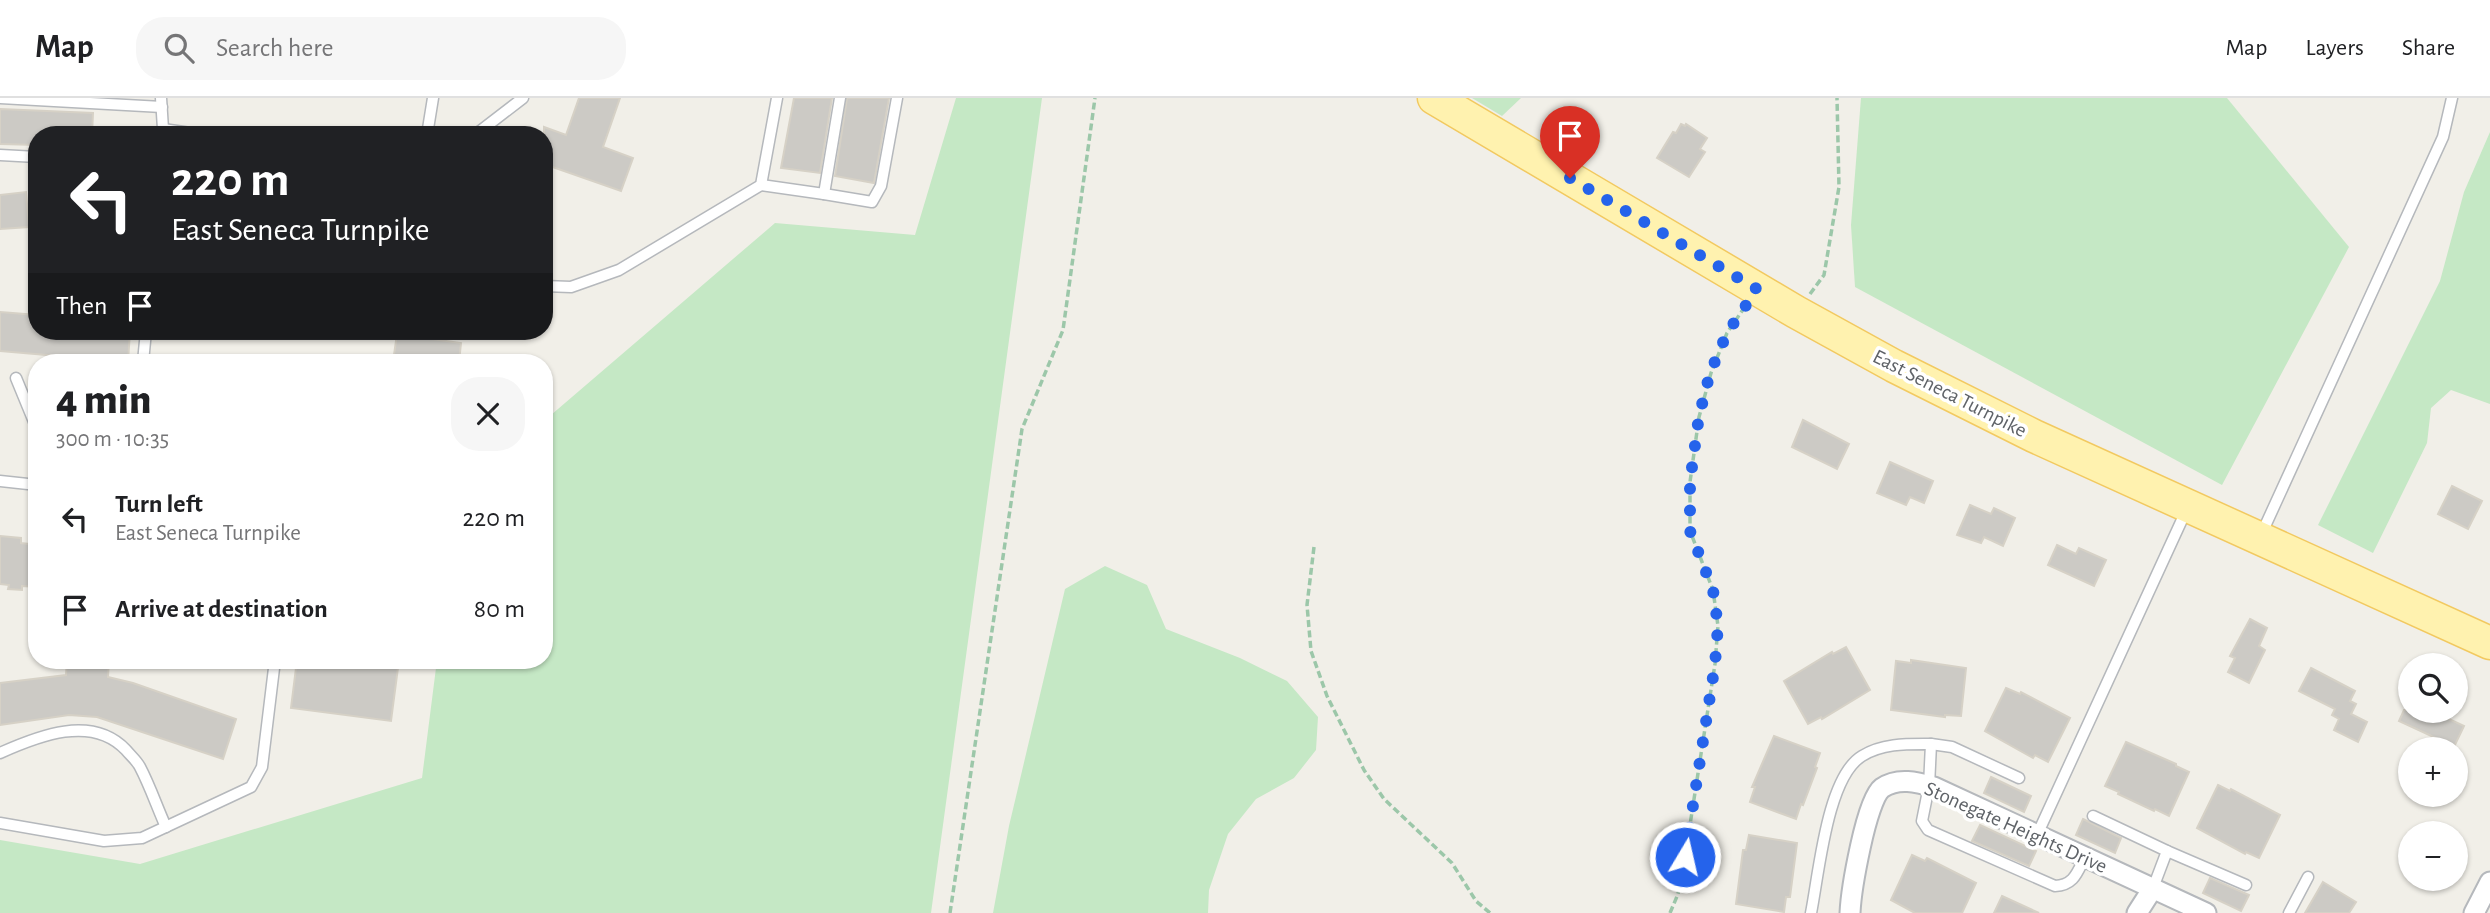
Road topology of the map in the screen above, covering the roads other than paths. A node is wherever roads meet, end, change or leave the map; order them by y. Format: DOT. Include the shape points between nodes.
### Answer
graph roads {
  1 [pos="0,98"];
  2 [pos="433,98"];
  3 [pos="523,98"];
  4 [pos="777,98"];
  5 [pos="841,98"];
  6 [pos="897,98"];
  7 [pos="1434,98"];
  8 [pos="2452,98"];
  9 [pos="161,102"];
  10 [pos="163,126"];
  11 [pos="428,126"];
  12 [pos="487,126"];
  13 [pos="0,155"];
  14 [pos="28,157"];
  15 [pos="761,185"];
  16 [pos="824,194"];
  17 [pos="553,287"];
  18 [pos="16,378"];
  19 [pos="28,407"];
  20 [pos="0,481"];
  21 [pos="28,483"];
  22 [pos="2188,506"];
  23 [pos="2260,538"];
  24 [pos="2490,643"];
  25 [pos="274,669"];
  26 [pos="1931,744"];
  27 [pos="0,753"];
  28 [pos="2019,778"];
  29 [pos="1929,786"];
  30 [pos="2093,816"];
  31 [pos="0,823"];
  32 [pos="166,827"];
  33 [pos="2037,835"];
  34 [pos="2166,851"];
  35 [pos="2085,857"];
  36 [pos="2308,877"];
  37 [pos="2490,882"];
  38 [pos="2246,885"];
  39 [pos="2153,888"];
  40 [pos="1811,913"];
  41 [pos="1850,913"];
  42 [pos="2137,913"];
  43 [pos="2206,913"];
  44 [pos="2289,913"];
  45 [pos="2474,913"];
  1 -- 9 [label="lane"];
  2 -- 11 [label="lane"];
  3 -- 12 [label="lane"];
  4 -- 15 [label="lane"];
  5 -- 16 [label="lane"];
  6 -- 16 [label="lane" via="881,186 872,202"];
  7 -- 22 [label="main road, East Seneca Turnpike" via="1894,366"];
  8 -- 23 [label="lane" via="2443,137"];
  9 -- 10 [label="lane"];
  13 -- 14 [label="lane"];
  15 -- 16 [label="lane"];
  15 -- 17 [label="lane" via="619,270 571,288"];
  18 -- 19 [label="lane"];
  20 -- 21 [label="lane"];
  22 -- 23 [label="main road, East Seneca Turnpike"];
  22 -- 33 [label="lane"];
  23 -- 24 [label="main road, East Seneca Turnpike"];
  25 -- 32 [label="lane" via="262,767 251,787"];
  26 -- 28 [label="lane" via="1952,747"];
  26 -- 29 [label="lane"];
  26 -- 40 [label="lane" via="1896,744 1862,756 1842,778 1832,804"];
  27 -- 32 [label="lane" via="48,733 98,733 120,744 139,765"];
  29 -- 33 [label="street, Stonegate Heights Drive"];
  29 -- 35 [label="lane" via="1922,821 1928,830 2055,886 2075,879"];
  29 -- 41 [label="street, Stonegate Heights Drive" via="1909,780 1882,788 1872,801"];
  30 -- 34 [label="lane"];
  31 -- 32 [label="lane" via="104,841 142,838"];
  33 -- 35 [label="street, Stonegate Heights Drive"];
  34 -- 38 [label="lane"];
  34 -- 39 [label="lane"];
  35 -- 39 [label="street, Stonegate Heights Drive"];
  36 -- 44 [label="lane"];
  37 -- 45 [label="street"];
  39 -- 42 [label="street"];
  39 -- 43 [label="street, Stonegate Heights Drive"];
}
